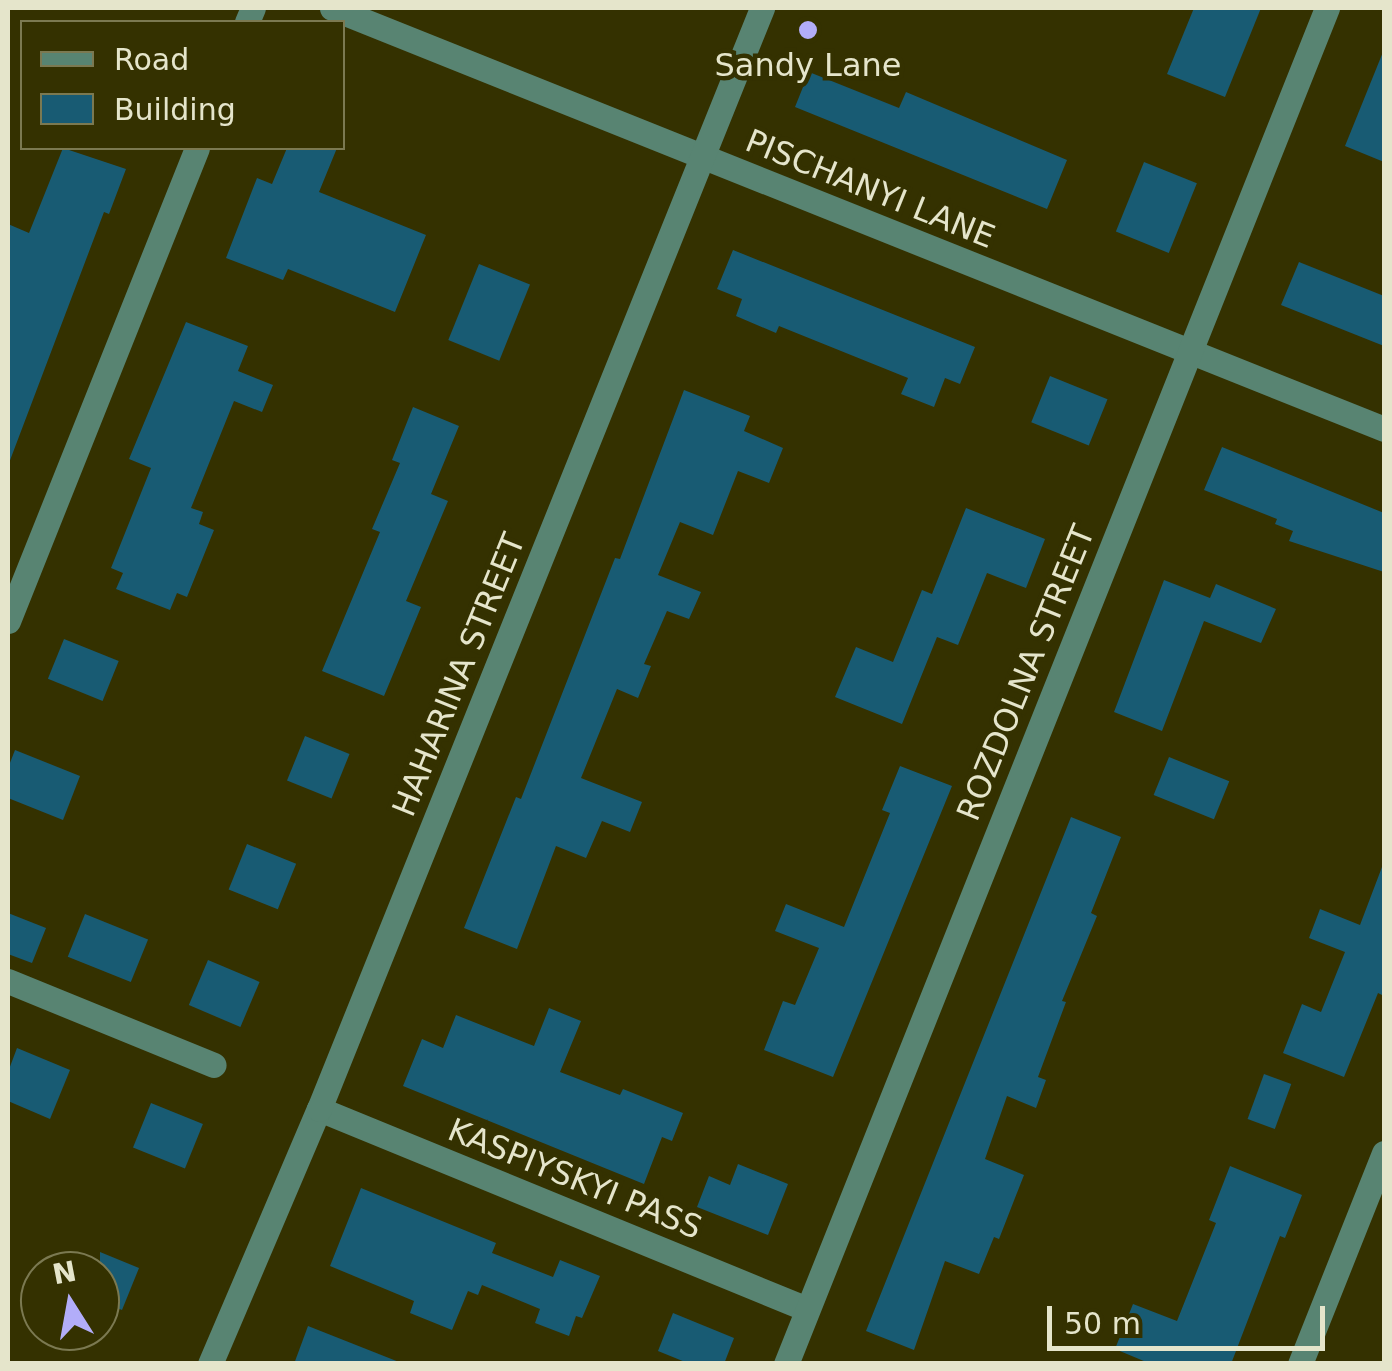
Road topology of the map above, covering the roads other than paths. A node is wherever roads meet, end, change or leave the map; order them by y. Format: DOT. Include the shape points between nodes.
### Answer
graph roads {
  1 [pos="332,8"];
  2 [pos="762,8"];
  3 [pos="1327,8"];
  4 [pos="196,150"];
  5 [pos="702,157"];
  6 [pos="1190,352"];
  7 [pos="1384,430"];
  8 [pos="8,622"];
  9 [pos="8,981"];
  10 [pos="214,1066"];
  11 [pos="319,1108"];
  12 [pos="1384,1154"];
  13 [pos="807,1310"];
  14 [pos="210,1364"];
  15 [pos="786,1364"];
  16 [pos="1300,1364"];
  1 -- 5 [label="street, PISCHANYI LANE"];
  2 -- 5 [label="street, HAHARINA STREET"];
  3 -- 6 [label="street, ROZDOLNA STREET"];
  4 -- 8 [label="street"];
  5 -- 6 [label="street, PISCHANYI LANE"];
  5 -- 11 [label="street, HAHARINA STREET"];
  6 -- 7 [label="street, PISCHANYI LANE"];
  6 -- 13 [label="street, ROZDOLNA STREET"];
  9 -- 10 [label="street"];
  11 -- 13 [label="street, KASPIYSKYI PASS"];
  11 -- 14 [label="street, HAHARINA STREET"];
  12 -- 16 [label="street"];
  13 -- 15 [label="street, ROZDOLNA STREET"];
}
